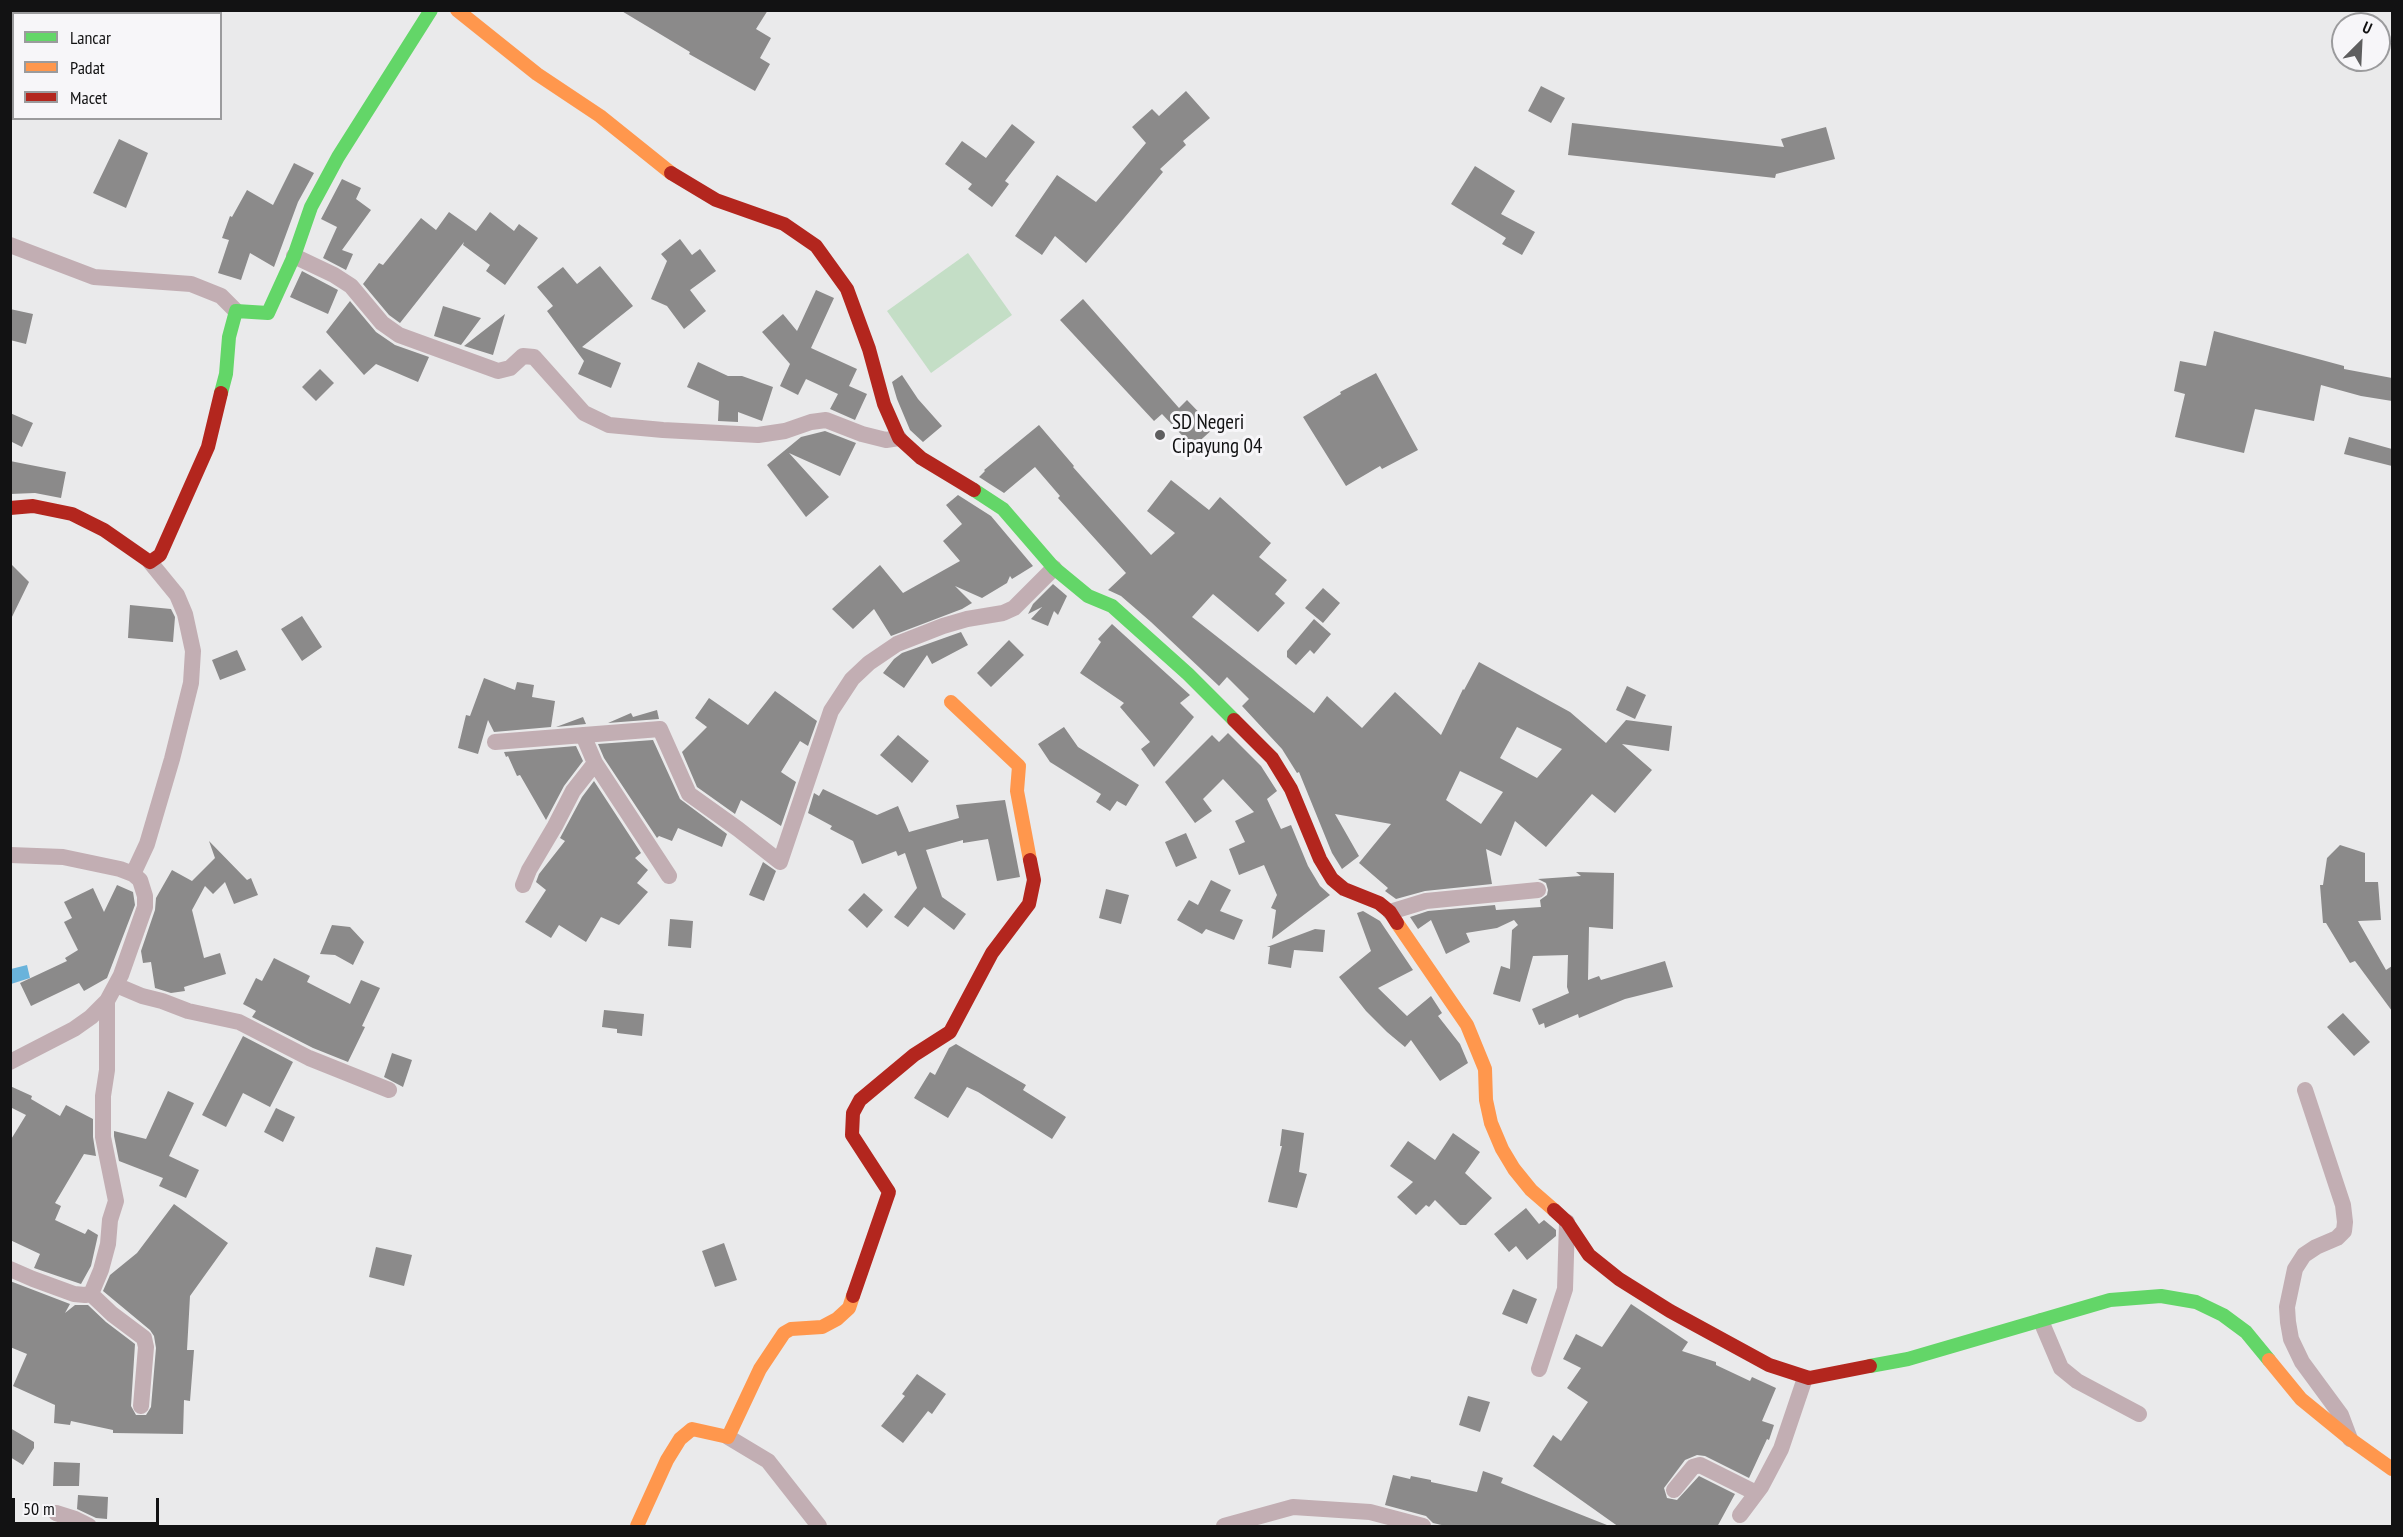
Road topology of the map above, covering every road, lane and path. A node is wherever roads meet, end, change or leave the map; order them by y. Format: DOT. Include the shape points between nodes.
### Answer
graph roads {
  1 [pos="431,10"];
  2 [pos="457,10"];
  3 [pos="10,245"];
  4 [pos="294,256"];
  5 [pos="236,311"];
  6 [pos="899,438"];
  7 [pos="10,508"];
  8 [pos="150,562"];
  9 [pos="1054,568"];
  10 [pos="951,702"];
  11 [pos="583,735"];
  12 [pos="495,742"];
  13 [pos="595,763"];
  14 [pos="10,855"];
  15 [pos="134,874"];
  16 [pos="669,876"];
  17 [pos="523,885"];
  18 [pos="1538,890"];
  19 [pos="1390,912"];
  20 [pos="116,985"];
  21 [pos="107,1001"];
  22 [pos="10,1062"];
  23 [pos="389,1090"];
  24 [pos="2306,1090"];
  25 [pos="1568,1222"];
  26 [pos="10,1269"];
  27 [pos="91,1294"];
  28 [pos="2041,1321"];
  29 [pos="1539,1369"];
  30 [pos="1805,1378"];
  31 [pos="141,1406"];
  32 [pos="2139,1414"];
  33 [pos="728,1437"];
  34 [pos="2350,1439"];
  35 [pos="2392,1469"];
  36 [pos="1674,1490"];
  37 [pos="1756,1493"];
  38 [pos="56,1514"];
  39 [pos="1740,1515"];
  40 [pos="89,1527"];
  41 [pos="636,1527"];
  42 [pos="819,1527"];
  43 [pos="1224,1527"];
  44 [pos="1422,1527"];
  1 -- 4 [label="street" via="338,157 311,207"];
  2 -- 6 [label="street" via="669,172 716,200 784,224 816,246 847,289"];
  3 -- 5 [label="street" via="94,277 191,284 221,296"];
  4 -- 5 [label="street" via="268,313"];
  4 -- 6 [label="street" via="351,286 382,323 399,335 498,370 510,368 523,356 534,357 584,413 598,422 759,435 826,420 886,440"];
  5 -- 8 [label="street" via="206,454 165,550"];
  6 -- 9 [label="street" via="921,459 1004,509"];
  7 -- 8 [label="street" via="33,506 72,513"];
  8 -- 15 [label="street" via="177,595 193,651 191,683 172,759"];
  9 -- 11 [label="street" via="1014,608 1003,614 943,626 897,644 852,679 828,721 780,862 689,794 660,729"];
  9 -- 19 [label="street" via="1088,596 1112,606 1264,750 1291,789 1320,860 1332,879"];
  10 -- 33 [label="street" via="1019,766 1017,791 1034,880 1029,904 992,953 950,1032 914,1055 860,1100 851,1120 852,1135 889,1192 849,1308 822,1327 784,1333 760,1369"];
  11 -- 12 [label="street"];
  11 -- 13 [label="street"];
  13 -- 16 [label="street"];
  13 -- 17 [label="street" via="573,791"];
  14 -- 15 [label="street" via="63,857"];
  15 -- 20 [label="street" via="144,890 145,907"];
  18 -- 19 [label="street" via="1426,902"];
  19 -- 25 [label="street" via="1474,1039 1485,1069 1491,1123 1502,1149 1531,1190"];
  20 -- 21 [label="street"];
  20 -- 23 [label="street" via="188,1011 239,1022 309,1058"];
  21 -- 22 [label="street" via="74,1029"];
  21 -- 27 [label="street" via="103,1137 116,1201 108,1244"];
  24 -- 34 [label="street" via="2345,1222 2344,1231 2337,1238 2304,1255 2295,1269 2288,1322 2291,1340 2302,1362 2342,1415"];
  25 -- 29 [label="street" via="1565,1289"];
  25 -- 30 [label="street" via="1589,1256 1619,1279 1769,1365"];
  26 -- 27 [label="street" via="74,1294"];
  27 -- 31 [label="street" via="144,1338"];
  28 -- 30 [label="street" via="1908,1359"];
  28 -- 32 [label="street" via="2061,1368 2077,1381"];
  28 -- 34 [label="street" via="2125,1297 2161,1296 2196,1302 2246,1332 2301,1399"];
  30 -- 37 [label="street" via="1781,1449"];
  33 -- 41 [label="street" via="692,1429 680,1439"];
  33 -- 42 [label="street" via="768,1461"];
  34 -- 35 [label="street"];
  36 -- 37 [label="street" via="1700,1465"];
  37 -- 39 [label="street"];
  38 -- 40 [label="street"];
  43 -- 44 [label="street" via="1293,1507 1370,1512"];
}
